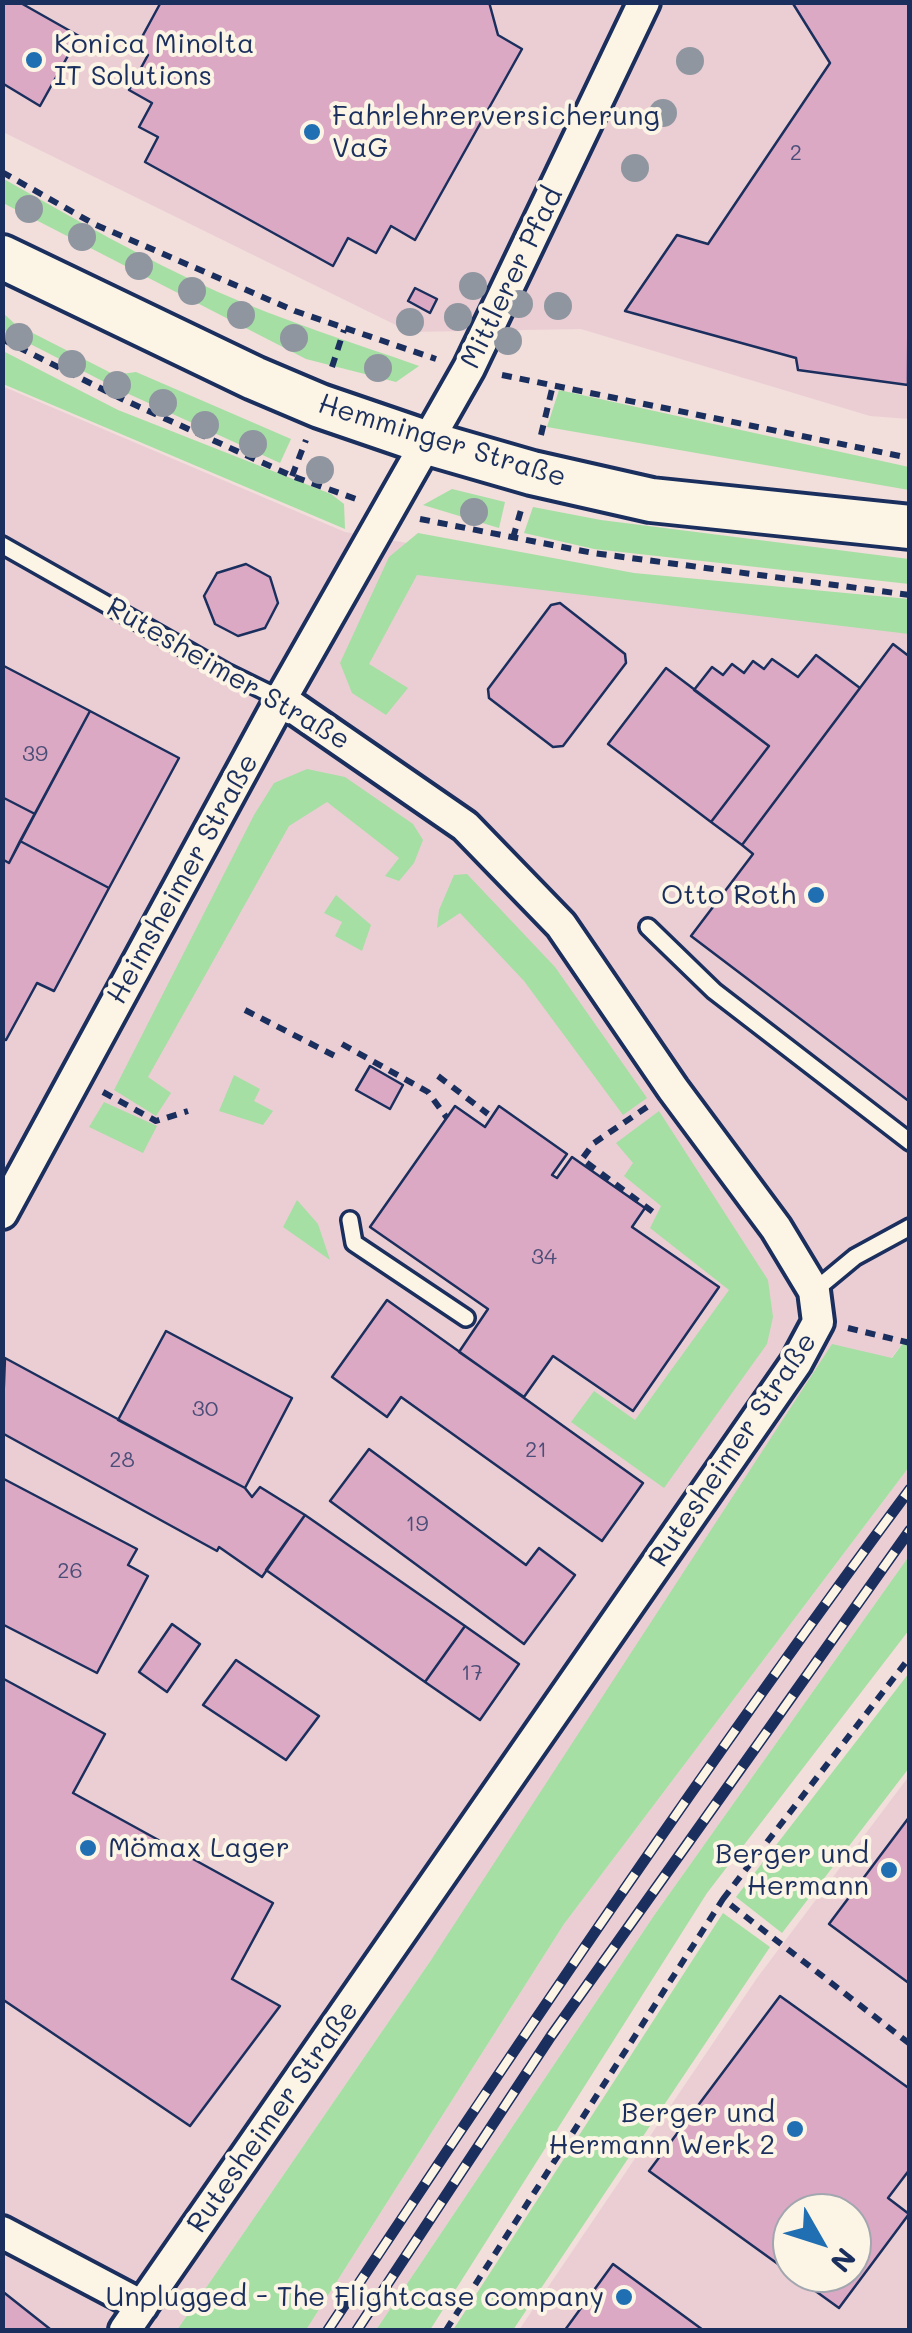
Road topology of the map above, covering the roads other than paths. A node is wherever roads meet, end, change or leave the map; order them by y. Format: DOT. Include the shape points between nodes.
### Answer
graph roads {
  1 [pos="644,2"];
  2 [pos="2,257"];
  3 [pos="428,443"];
  4 [pos="910,527"];
  5 [pos="2,546"];
  6 [pos="281,698"];
  7 [pos="648,927"];
  8 [pos="910,1142"];
  9 [pos="2,1214"];
  10 [pos="350,1220"];
  11 [pos="910,1227"];
  12 [pos="814,1291"];
  13 [pos="466,1318"];
  14 [pos="2,2232"];
  15 [pos="134,2318"];
  1 -- 3 [label="street, Mittlerer Pfad"];
  2 -- 3 [label="main road, Hemminger Straße" via="299,398"];
  3 -- 4 [label="main road, Hemminger Straße" via="652,500"];
  3 -- 6 [label="street, Heimsheimer Straße"];
  5 -- 6 [label="lane, Rutesheimer Straße"];
  6 -- 9 [label="street, Heimsheimer Straße"];
  6 -- 12 [label="street, Rutesheimer Straße" via="465,826 561,925"];
  7 -- 8 [label="lane" via="714,991"];
  10 -- 13 [label="lane" via="354,1243"];
  11 -- 12 [label="lane"];
  12 -- 15 [label="street, Rutesheimer Straße" via="818,1322 796,1363"];
  14 -- 15 [label="street"];
}
